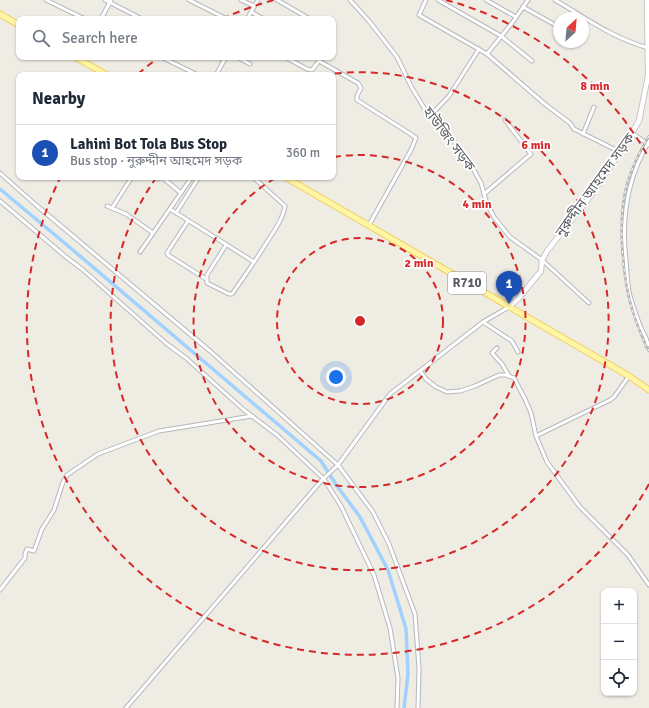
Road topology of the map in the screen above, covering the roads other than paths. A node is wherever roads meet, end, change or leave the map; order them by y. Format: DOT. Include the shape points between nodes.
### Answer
graph roads {
  1 [pos="46,0"];
  2 [pos="105,0"];
  3 [pos="189,0"];
  4 [pos="241,0"];
  5 [pos="258,0"];
  6 [pos="277,0"];
  7 [pos="350,0"];
  8 [pos="426,0"];
  9 [pos="438,0"];
  10 [pos="486,0"];
  11 [pos="528,0"];
  12 [pos="555,0"];
  13 [pos="647,0"];
  14 [pos="110,1"];
  15 [pos="254,6"];
  16 [pos="523,7"];
  17 [pos="251,12"];
  18 [pos="0,14"];
  19 [pos="79,16"];
  20 [pos="102,16"];
  21 [pos="137,16"];
  22 [pos="221,16"];
  23 [pos="249,16"];
  24 [pos="258,16"];
  25 [pos="305,16"];
  26 [pos="516,17"];
  27 [pos="16,23"];
  28 [pos="553,24"];
  29 [pos="501,36"];
  30 [pos="649,48"];
  31 [pos="479,50"];
  32 [pos="487,54"];
  33 [pos="80,60"];
  34 [pos="167,60"];
  35 [pos="224,60"];
  36 [pos="243,60"];
  37 [pos="291,60"];
  38 [pos="319,61"];
  39 [pos="532,61"];
  40 [pos="250,64"];
  41 [pos="102,72"];
  42 [pos="192,72"];
  43 [pos="217,72"];
  44 [pos="594,107"];
  45 [pos="431,115"];
  46 [pos="505,120"];
  47 [pos="583,134"];
  48 [pos="632,134"];
  49 [pos="649,143"];
  50 [pos="620,152"];
  51 [pos="0,173"];
  52 [pos="130,180"];
  53 [pos="166,180"];
  54 [pos="190,180"];
  55 [pos="197,180"];
  56 [pos="256,180"];
  57 [pos="290,180"];
  58 [pos="182,193"];
  59 [pos="484,194"];
  60 [pos="0,201"];
  61 [pos="107,206"];
  62 [pos="112,208"];
  63 [pos="170,209"];
  64 [pos="176,213"];
  65 [pos="188,221"];
  66 [pos="369,225"];
  67 [pos="153,233"];
  68 [pos="226,245"];
  69 [pos="140,252"];
  70 [pos="542,260"];
  71 [pos="254,262"];
  72 [pos="206,279"];
  73 [pos="589,303"];
  74 [pos="509,306"];
  75 [pos="483,322"];
  76 [pos="649,344"];
  77 [pos="497,348"];
  78 [pos="518,352"];
  79 [pos="420,371"];
  80 [pos="509,376"];
  81 [pos="629,376"];
  82 [pos="649,390"];
  83 [pos="252,416"];
  84 [pos="536,436"];
  85 [pos="338,464"];
  86 [pos="324,479"];
  87 [pos="649,585"];
  88 [pos="0,590"];
  89 [pos="126,708"];
  90 [pos="397,708"];
  91 [pos="418,708"];
  1 -- 19 [label="street"];
  2 -- 14 [label="street"];
  3 -- 22 [label="street"];
  4 -- 15 [label="street"];
  5 -- 15 [label="street"];
  6 -- 25 [label="street"];
  7 -- 45 [label="street, হাউজিং সড়ক" via="397,57 412,88"];
  8 -- 31 [label="street" via="419,15"];
  9 -- 29 [label="street"];
  10 -- 26 [label="street"];
  11 -- 16 [label="street"];
  12 -- 30 [label="street" via="611,34"];
  13 -- 30 [label="main road, নুরুদ্দীন আহমেদ সড়ক"];
  14 -- 20 [label="street"];
  14 -- 21 [label="street"];
  15 -- 17 [label="street"];
  16 -- 26 [label="street"];
  16 -- 28 [label="street"];
  17 -- 23 [label="street"];
  17 -- 24 [label="street"];
  18 -- 27 [label="main road"];
  26 -- 29 [label="street"];
  29 -- 32 [label="street"];
  29 -- 39 [label="street"];
  30 -- 48 [label="main road, নুরুদ্দীন আহমেদ সড়ক" via="648,76 639,121"];
  31 -- 32 [label="street"];
  31 -- 45 [label="street" via="449,96"];
  32 -- 47 [label="street"];
  33 -- 41 [label="main road"];
  34 -- 42 [label="street"];
  35 -- 43 [label="street"];
  36 -- 40 [label="street"];
  37 -- 38 [label="street" via="312,70"];
  38 -- 66 [label="street" via="358,83 361,88 357,100 416,138"];
  44 -- 47 [label="street"];
  45 -- 59 [label="street, হাউজিং সড়ক" via="454,140 470,163"];
  46 -- 59 [label="street" via="531,154"];
  47 -- 50 [label="street"];
  48 -- 49 [label="street"];
  48 -- 50 [label="main road, নুরুদ্দীন আহমেদ সড়ক"];
  49 -- 76 [label="street" via="637,166 627,197 624,245 630,296"];
  50 -- 70 [label="main road, নুরুদ্দীন আহমেদ সড়ক"];
  51 -- 85 [label="street" via="210,351"];
  52 -- 62 [label="street"];
  53 -- 58 [label="street"];
  54 -- 58 [label="street"];
  55 -- 64 [label="street"];
  56 -- 71 [label="street" via="285,206 274,231"];
  57 -- 66 [label="main road, R710"];
  58 -- 63 [label="street"];
  59 -- 70 [label="street, হাউজিং সড়ক" via="494,216 510,237"];
  60 -- 83 [label="street"];
  61 -- 62 [label="street"];
  62 -- 67 [label="street" via="126,214"];
  63 -- 64 [label="street"];
  63 -- 67 [label="street"];
  64 -- 65 [label="street"];
  65 -- 68 [label="street"];
  65 -- 72 [label="street" via="167,253"];
  66 -- 74 [label="main road, R710"];
  67 -- 69 [label="street"];
  68 -- 71 [label="street"];
  68 -- 72 [label="street"];
  70 -- 73 [label="street, হাউজিং সড়ক"];
  70 -- 74 [label="main road, নুরুদ্দীন আহমেদ সড়ক" via="541,271"];
  71 -- 72 [label="street" via="232,294 207,282"];
  74 -- 75 [label="street"];
  74 -- 81 [label="main road, R710"];
  75 -- 78 [label="street" via="512,342"];
  75 -- 79 [label="street"];
  77 -- 80 [label="street" via="492,353"];
  79 -- 80 [label="street" via="436,387 447,392 460,391 499,375"];
  79 -- 85 [label="street" via="390,394"];
  80 -- 84 [label="street" via="514,378 525,399"];
  81 -- 82 [label="main road, R710"];
  81 -- 84 [label="street" via="610,400"];
  83 -- 86 [label="street" via="282,439"];
  83 -- 88 [label="street" via="159,430 98,454 67,475 54,510 42,529 34,551 27,549 25,558"];
  84 -- 87 [label="street" via="547,462 580,507 628,555"];
  85 -- 86 [label="street"];
  85 -- 91 [label="street" via="373,512 386,537 415,614 419,668"];
  86 -- 89 [label="street"];
  86 -- 90 [label="street" via="341,506 374,575 390,628 398,678"];
}
